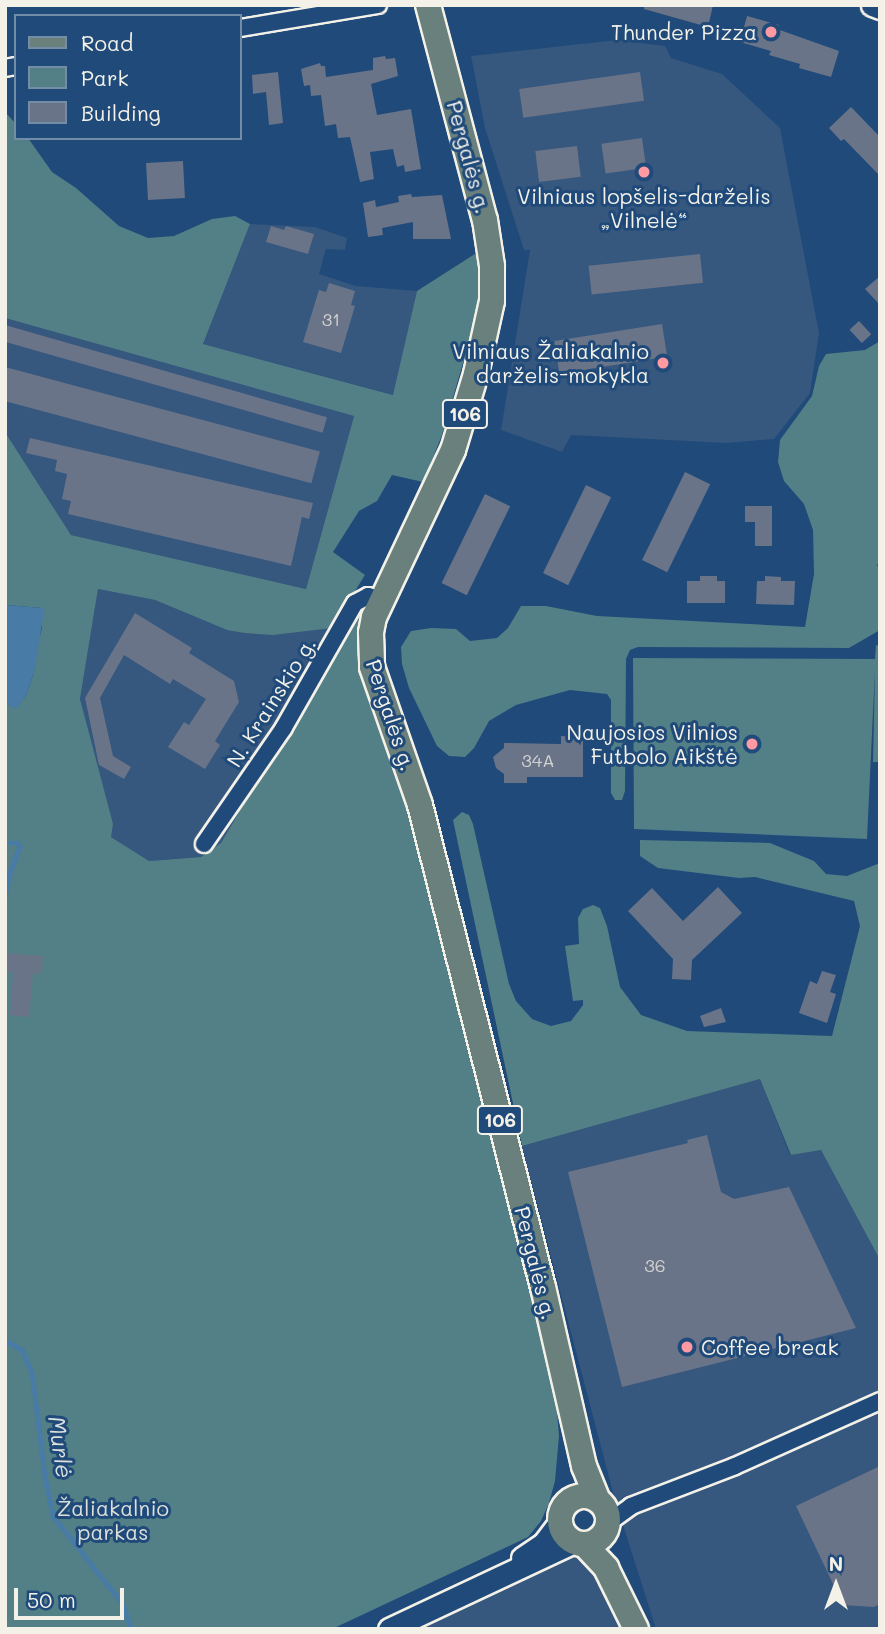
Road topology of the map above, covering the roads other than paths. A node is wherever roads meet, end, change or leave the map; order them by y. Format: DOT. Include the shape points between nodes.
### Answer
graph roads {
  1 [pos="378,5"];
  2 [pos="428,5"];
  3 [pos="872,5"];
  4 [pos="880,8"];
  5 [pos="242,28"];
  6 [pos="381,599"];
  7 [pos="204,844"];
  8 [pos="880,1401"];
  9 [pos="577,1436"];
  10 [pos="570,1499"];
  11 [pos="603,1513"];
  12 [pos="572,1536"];
  13 [pos="631,1618"];
  14 [pos="389,1629"];
  1 -- 5 [label="street"];
  2 -- 6 [label="main road, Pergalės g. / 106" via="485,220 492,301 453,450"];
  3 -- 4 [label="street"];
  6 -- 7 [label="street, N. Krainskio g." via="368,596 355,603 283,729"];
  6 -- 9 [label="main road, Pergalės g. / 106" via="371,633 372,667 423,817"];
  8 -- 11 [label="street" via="735,1466"];
  9 -- 10 [label="main road, Pergalės g. / 106"];
  9 -- 11 [label="main road, Pergalės g. / 106"];
  10 -- 11 [label="main road" via="584,1495"];
  10 -- 12 [label="main road" via="561,1509"];
  11 -- 12 [label="main road" via="597,1540"];
  11 -- 13 [label="main road, Pergalės g. / 106"];
  12 -- 13 [label="main road, Pergalės g. / 106" via="606,1568"];
  12 -- 14 [label="street"];
}
